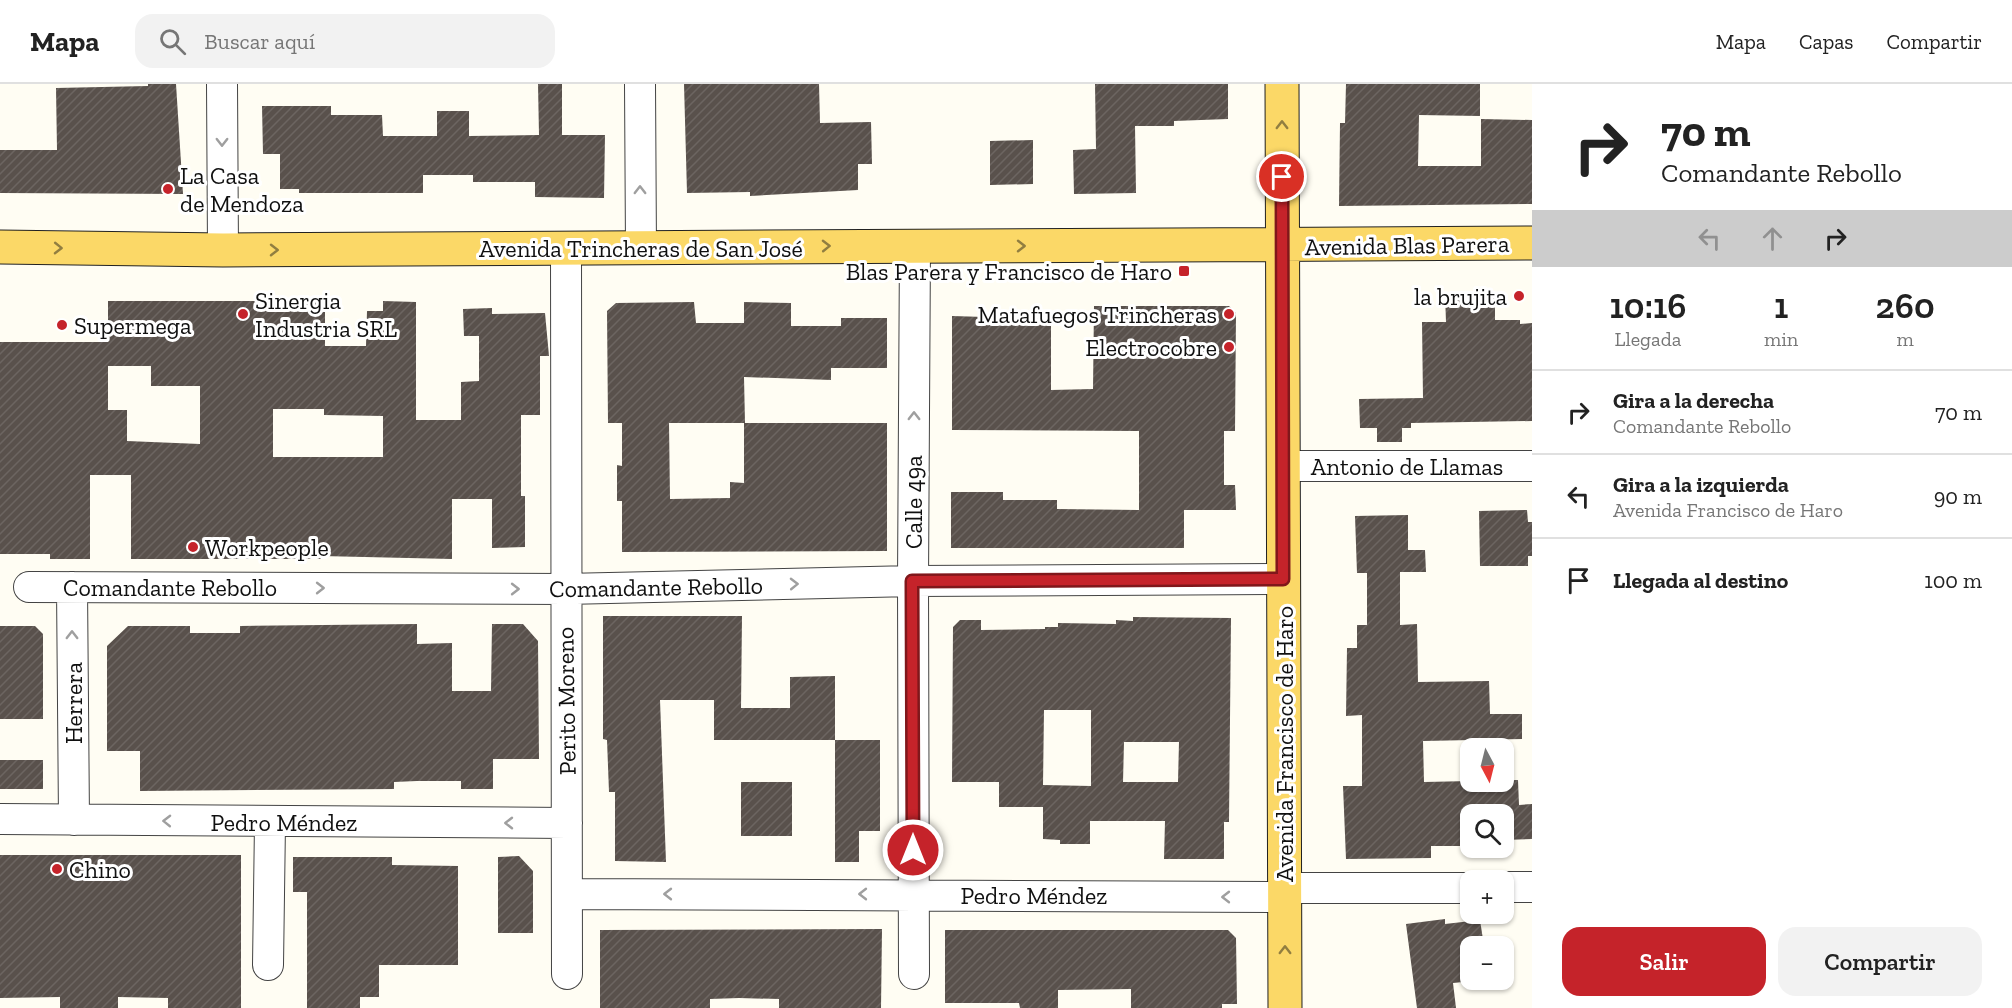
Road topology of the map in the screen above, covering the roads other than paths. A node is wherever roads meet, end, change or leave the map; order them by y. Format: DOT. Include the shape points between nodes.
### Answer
graph roads {
  1 [pos="222,84"];
  2 [pos="640,84"];
  3 [pos="1282,84"];
  4 [pos="1532,243"];
  5 [pos="915,245"];
  6 [pos="1282,246"];
  7 [pos="0,247"];
  8 [pos="566,249"];
  9 [pos="641,249"];
  10 [pos="223,250"];
  11 [pos="1283,466"];
  12 [pos="1532,466"];
  13 [pos="1283,579"];
  14 [pos="912,581"];
  15 [pos="72,586"];
  16 [pos="29,587"];
  17 [pos="565,589"];
  18 [pos="0,819"];
  19 [pos="74,820"];
  20 [pos="270,823"];
  21 [pos="567,823"];
  22 [pos="1514,887"];
  23 [pos="1532,887"];
  24 [pos="1460,888"];
  25 [pos="1284,893"];
  26 [pos="567,894"];
  27 [pos="913,894"];
  28 [pos="268,965"];
  29 [pos="567,974"];
  30 [pos="914,974"];
  31 [pos="1285,1008"];
  1 -- 10 [label="street, one-way"];
  9 -- 2 [label="street, one-way"];
  6 -- 3 [label="main road, Avenida Francisco de Haro, one-way"];
  4 -- 6 [label="main road, Avenida Blas Parera"];
  5 -- 6 [label="main road, Avenida Trincheras de San José, one-way"];
  9 -- 5 [label="main road, Avenida Trincheras de San José, one-way"];
  14 -- 5 [label="street, Calle 49a, one-way"];
  6 -- 11 [label="main road, Avenida Francisco de Haro"];
  7 -- 10 [label="main road, Avenida Trincheras de San José, one-way"];
  8 -- 9 [label="main road, Avenida Trincheras de San José"];
  10 -- 8 [label="main road, Avenida Trincheras de San José, one-way"];
  8 -- 17 [label="street, Perito Moreno"];
  11 -- 12 [label="street, Antonio de Llamas"];
  11 -- 13 [label="main road, Avenida Francisco de Haro"];
  13 -- 14 [label="street, Comandante Rebollo"];
  13 -- 25 [label="main road, Avenida Francisco de Haro"];
  17 -- 14 [label="street, Comandante Rebollo, one-way"];
  14 -- 27 [label="street, Calle 49a"];
  15 -- 16 [label="street, Comandante Rebollo"];
  15 -- 17 [label="street, Comandante Rebollo, one-way"];
  19 -- 15 [label="street, Herrera, one-way"];
  17 -- 21 [label="street, Perito Moreno"];
  18 -- 19 [label="street, Pedro Méndez"];
  20 -- 19 [label="street, Pedro Méndez, one-way"];
  21 -- 20 [label="street, Pedro Méndez, one-way"];
  20 -- 28 [label="street"];
  21 -- 26 [label="street, Perito Moreno"];
  22 -- 23 [label="street"];
  24 -- 25 [label="street, Pedro Méndez"];
  25 -- 27 [label="street, Pedro Méndez, one-way"];
  31 -- 25 [label="main road, Avenida Francisco de Haro, one-way"];
  27 -- 26 [label="street, Pedro Méndez, one-way"];
  26 -- 29 [label="street, Perito Moreno"];
  27 -- 30 [label="street, Calle 49a"];
}
